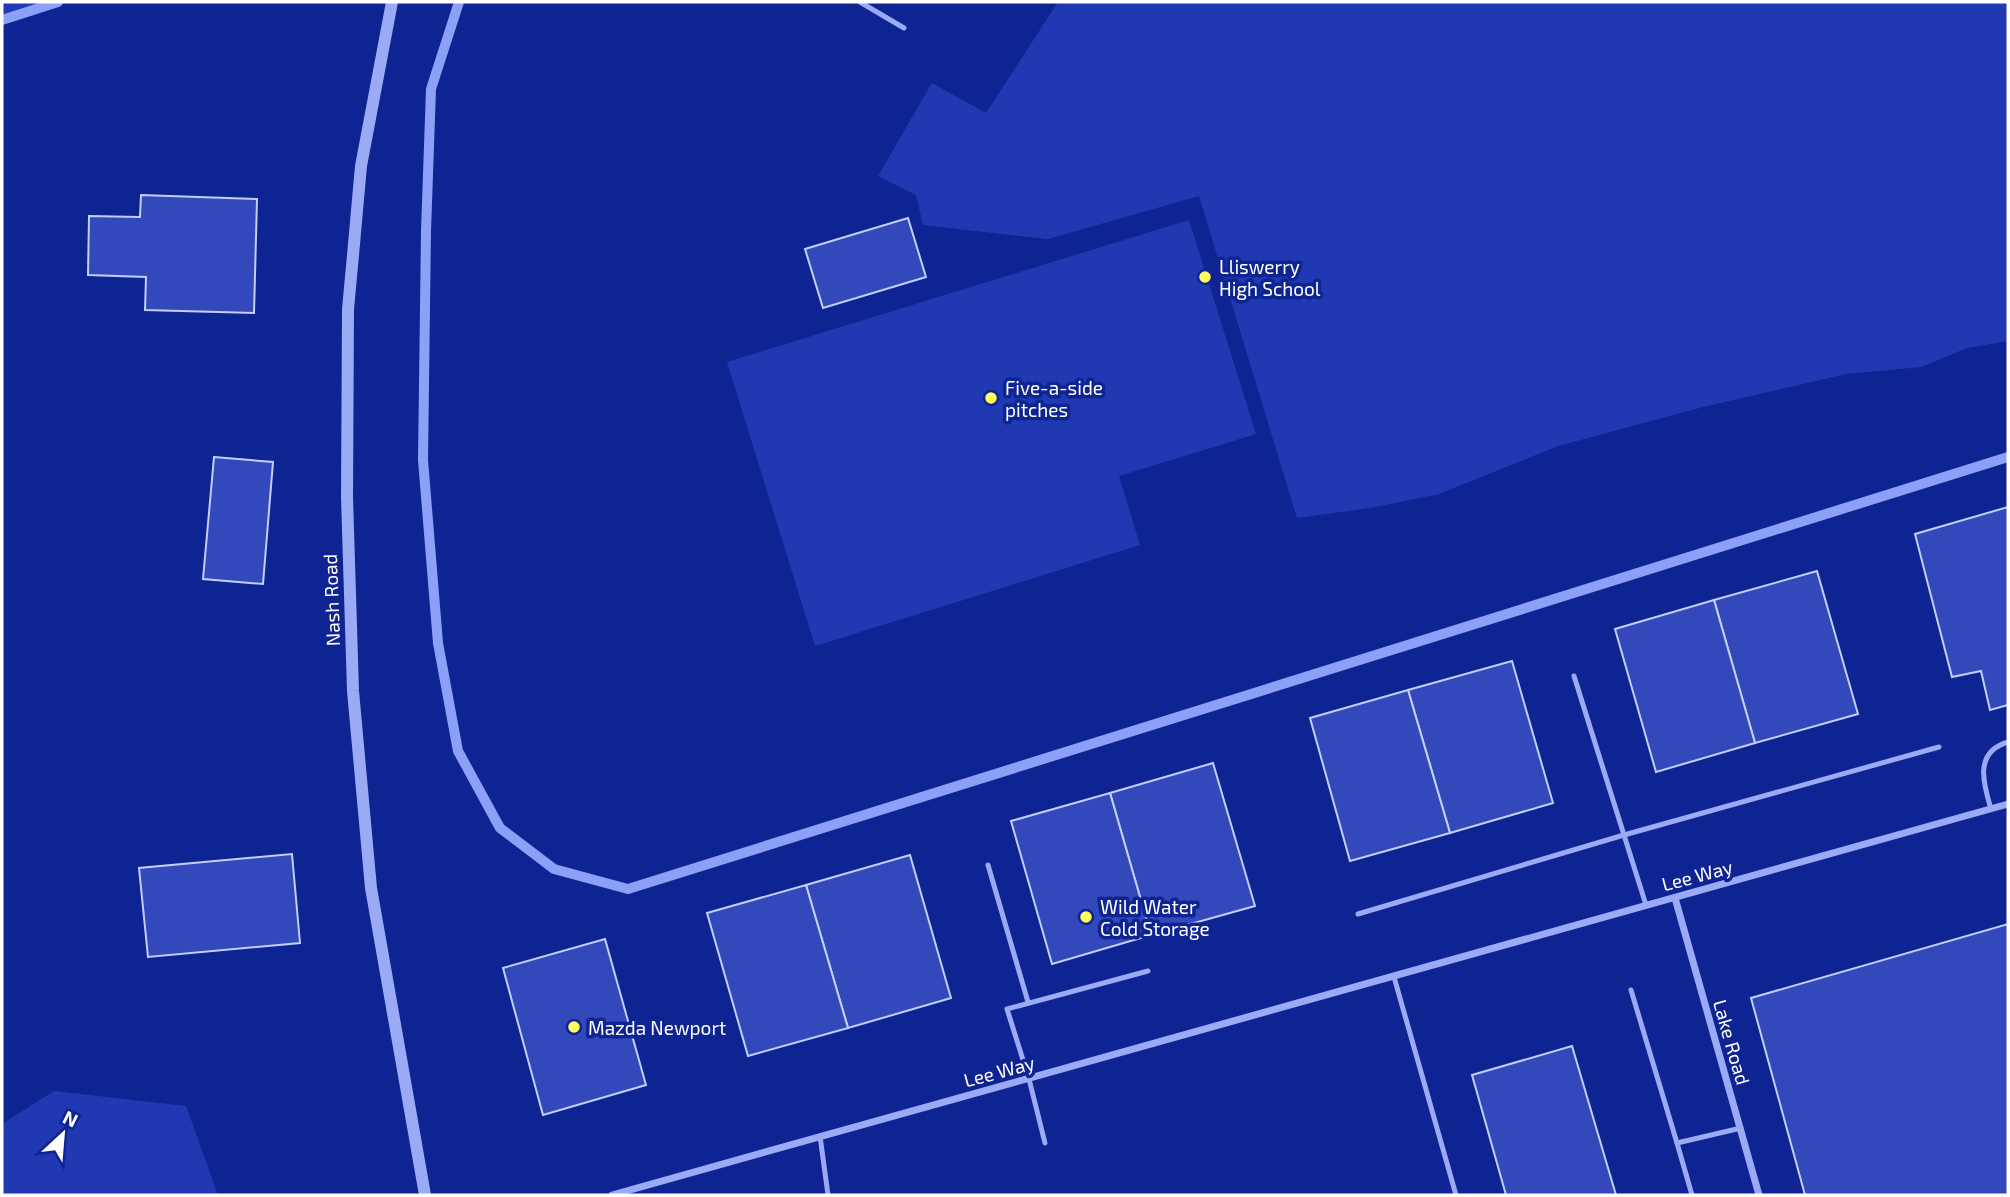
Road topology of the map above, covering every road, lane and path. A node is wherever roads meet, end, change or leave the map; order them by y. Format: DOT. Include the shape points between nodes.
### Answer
graph roads {
  1 [pos="392,2"];
  2 [pos="860,2"];
  3 [pos="904,28"];
  4 [pos="1574,676"];
  5 [pos="2008,742"];
  6 [pos="1939,747"];
  7 [pos="2008,804"];
  8 [pos="1991,808"];
  9 [pos="1624,835"];
  10 [pos="988,865"];
  11 [pos="1675,898"];
  12 [pos="1646,905"];
  13 [pos="1358,914"];
  14 [pos="1148,971"];
  15 [pos="1394,977"];
  16 [pos="1631,990"];
  17 [pos="1028,1002"];
  18 [pos="1029,1079"];
  19 [pos="1741,1128"];
  20 [pos="820,1136"];
  21 [pos="1045,1143"];
  22 [pos="1676,1143"];
  23 [pos="425,1195"];
  24 [pos="612,1195"];
  25 [pos="828,1195"];
  26 [pos="1456,1195"];
  27 [pos="1692,1195"];
  28 [pos="1759,1195"];
  1 -- 23 [label="street, Nash Road" via="361,166 348,309 347,511 353,691 371,888"];
  2 -- 3 [label="lane"];
  4 -- 9 [label="lane"];
  5 -- 8 [label="lane" via="1988,755 1983,770"];
  6 -- 9 [label="lane"];
  7 -- 8 [label="street, Lee Way"];
  8 -- 11 [label="street, Lee Way"];
  9 -- 12 [label="lane"];
  9 -- 13 [label="lane"];
  10 -- 17 [label="lane"];
  11 -- 12 [label="street, Lee Way"];
  11 -- 19 [label="street, Lake Road"];
  12 -- 15 [label="street, Lee Way"];
  14 -- 17 [label="lane"];
  15 -- 18 [label="street, Lee Way"];
  15 -- 26 [label="lane"];
  16 -- 22 [label="lane"];
  17 -- 18 [label="lane" via="1007,1009"];
  18 -- 20 [label="street, Lee Way"];
  18 -- 21 [label="lane"];
  19 -- 22 [label="lane"];
  19 -- 28 [label="street, Lake Road"];
  20 -- 24 [label="street, Lee Way"];
  20 -- 25 [label="lane"];
  22 -- 27 [label="lane"];
}
